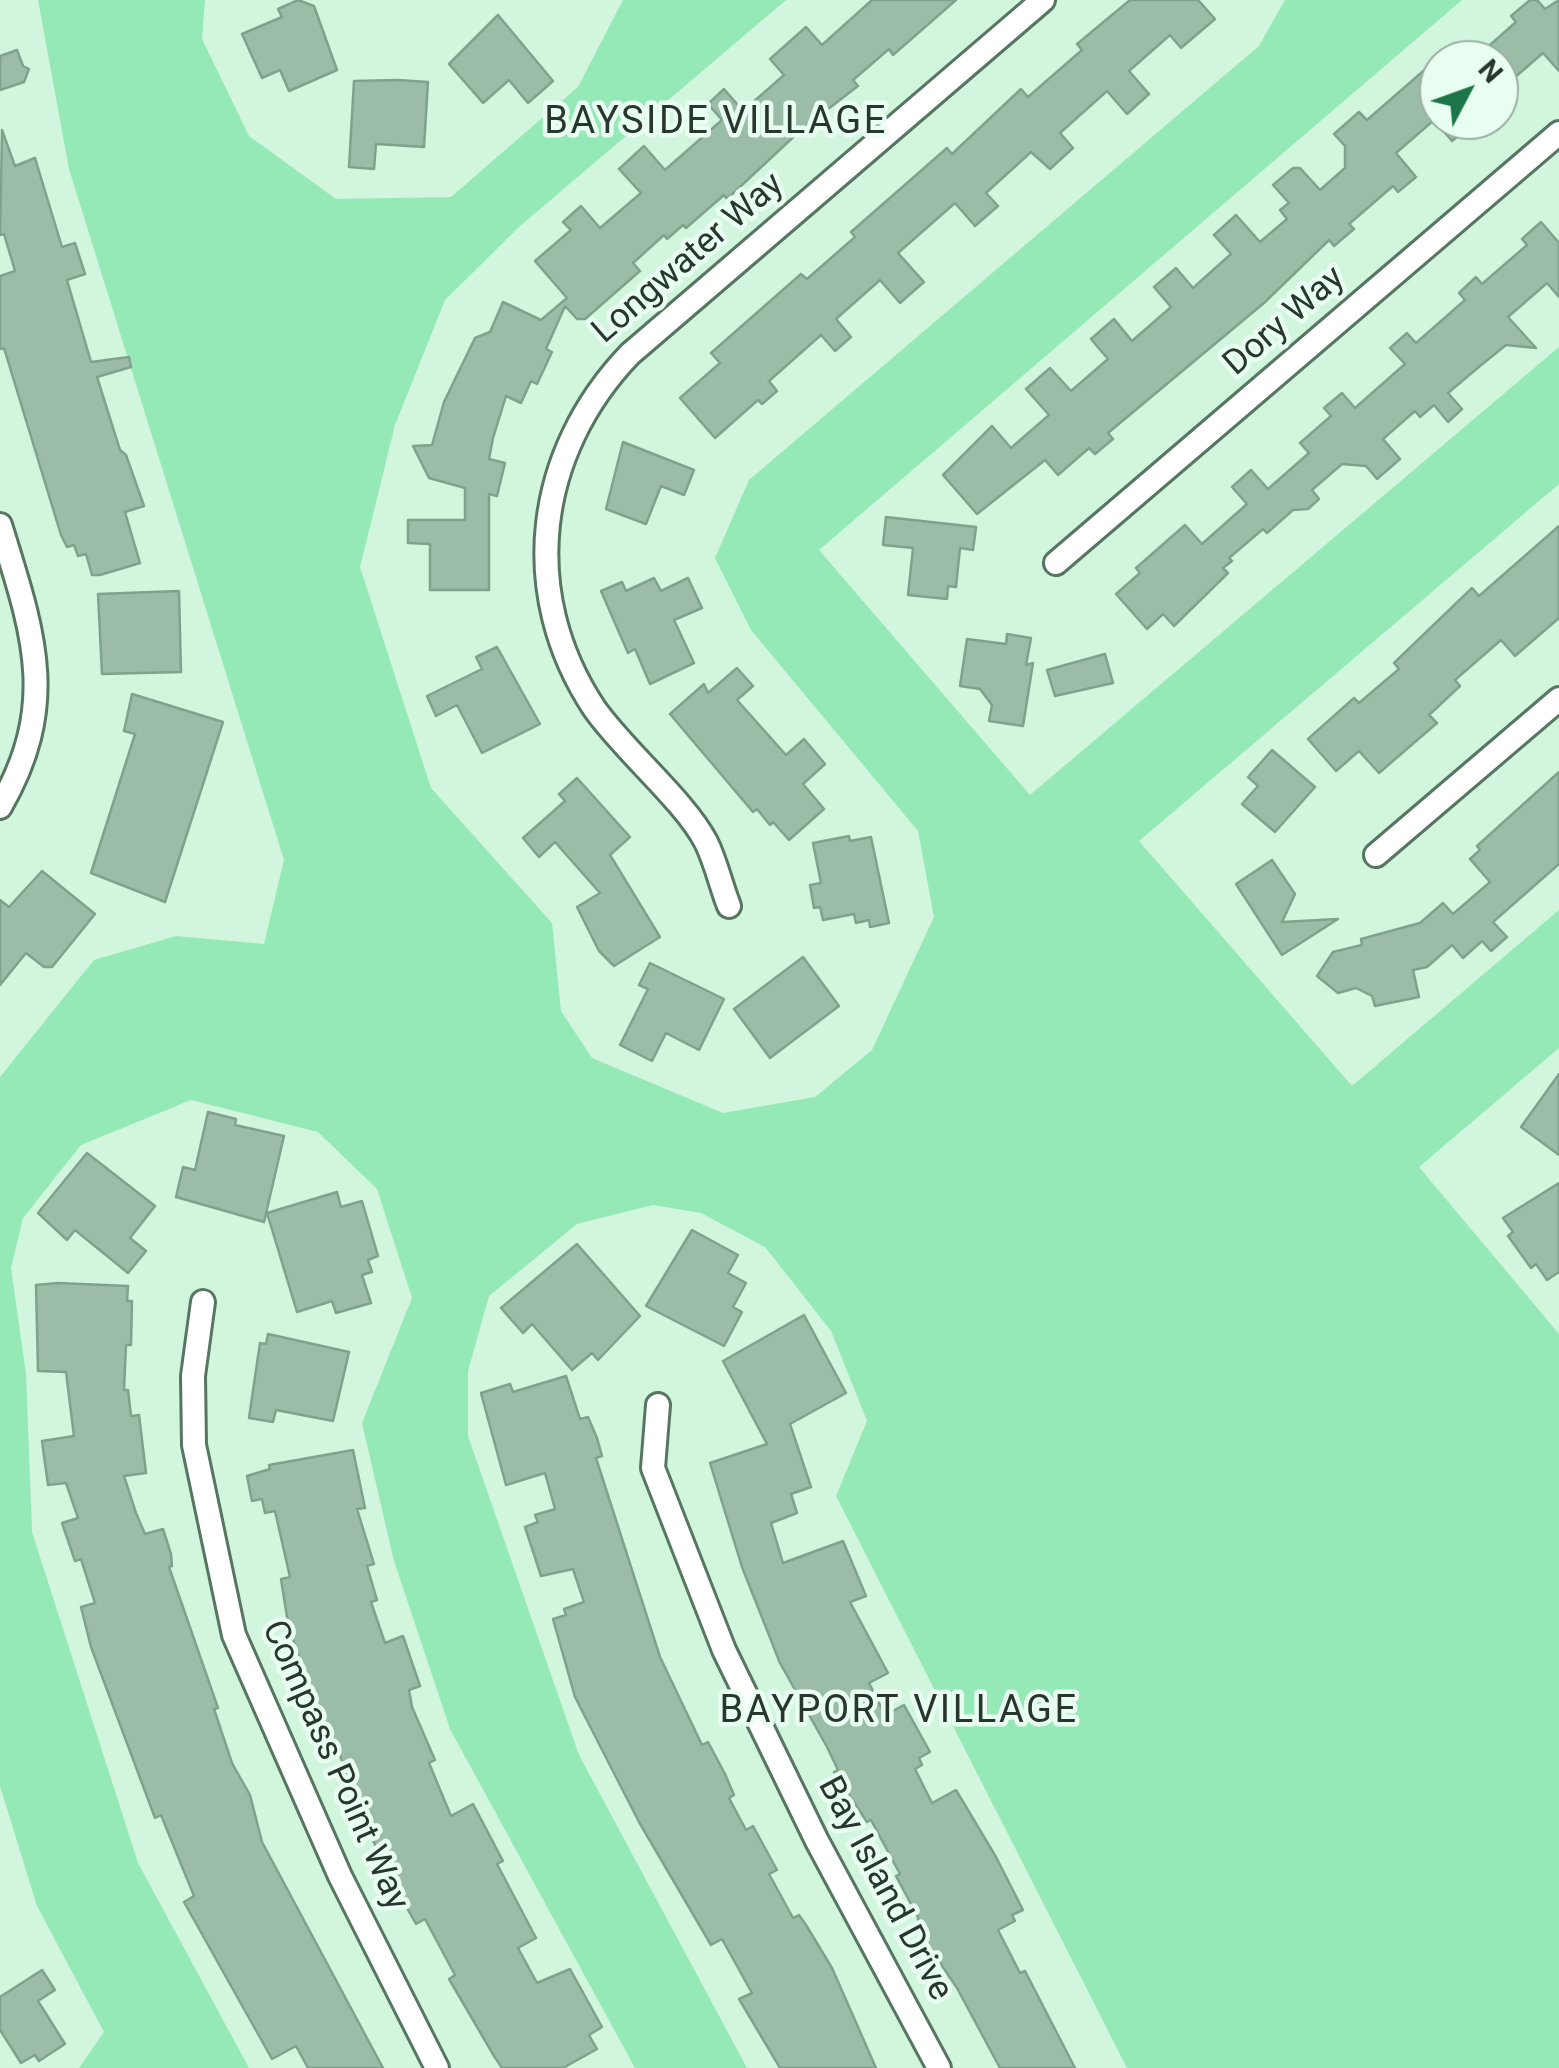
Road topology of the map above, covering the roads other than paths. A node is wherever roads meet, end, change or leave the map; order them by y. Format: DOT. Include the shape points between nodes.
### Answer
graph roads {
  1 [pos="1043,0"];
  2 [pos="1559,133"];
  3 [pos="0,525"];
  4 [pos="5,558"];
  5 [pos="1056,564"];
  6 [pos="1559,699"];
  7 [pos="0,806"];
  8 [pos="1376,855"];
  9 [pos="729,906"];
  10 [pos="203,1302"];
  11 [pos="658,1405"];
  12 [pos="437,2068"];
  13 [pos="940,2068"];
  1 -- 9 [label="street, Longwater Way" via="630,354 586,408 556,476 544,544 561,648 598,712 705,840"];
  2 -- 5 [label="street, Dory Way"];
  3 -- 4 [label="street"];
  4 -- 7 [label="street" via="38,670 35,720 20,772"];
  6 -- 8 [label="street"];
  10 -- 12 [label="street, Compass Point Way" via="193,1376 194,1445 234,1635 340,1876"];
  11 -- 13 [label="street, Bay Island Drive" via="653,1468 724,1650 817,1841"];
}
